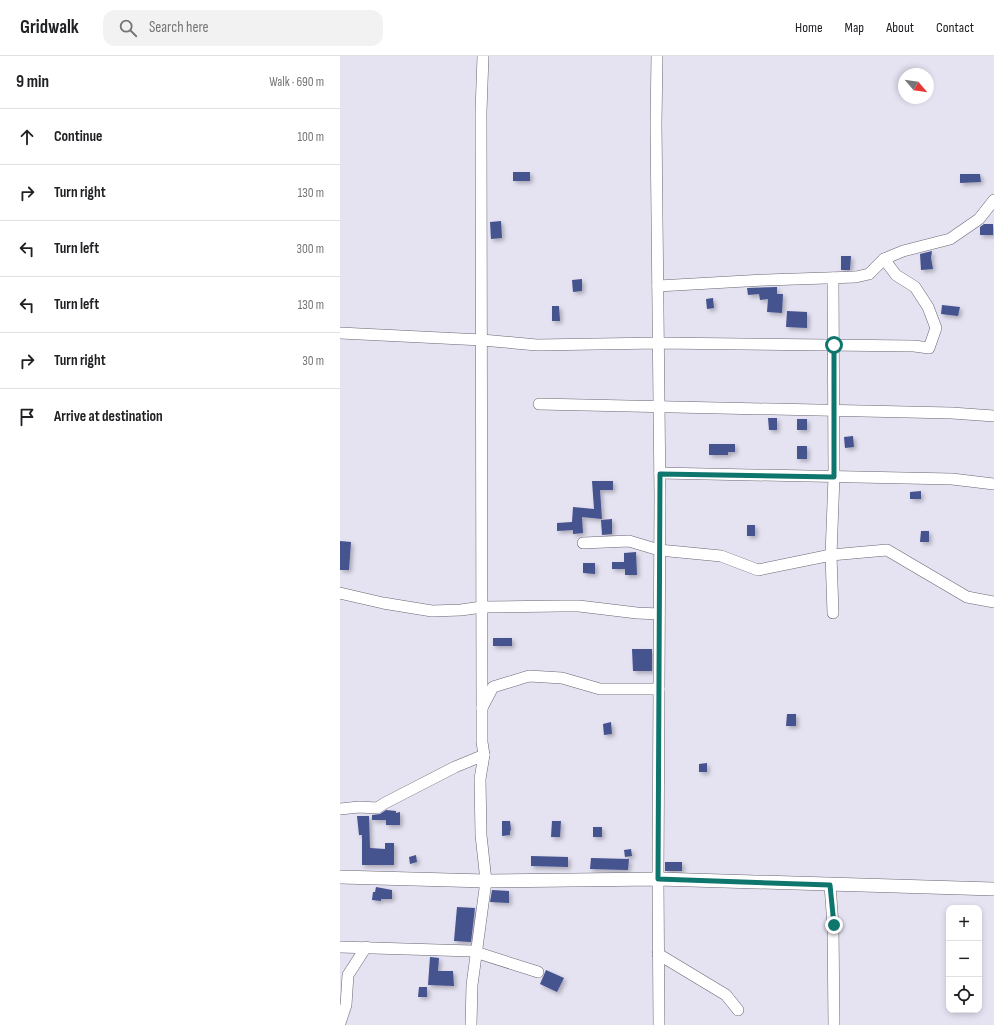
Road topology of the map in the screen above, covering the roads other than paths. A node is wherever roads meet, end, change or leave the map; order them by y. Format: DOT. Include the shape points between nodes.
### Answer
graph roads {
  1 [pos="482,56"];
  2 [pos="657,56"];
  3 [pos="994,200"];
  4 [pos="994,212"];
  5 [pos="979,219"];
  6 [pos="884,259"];
  7 [pos="833,278"];
  8 [pos="658,286"];
  9 [pos="340,332"];
  10 [pos="482,340"];
  11 [pos="658,344"];
  12 [pos="834,345"];
  13 [pos="539,404"];
  14 [pos="659,406"];
  15 [pos="834,410"];
  16 [pos="994,416"];
  17 [pos="660,474"];
  18 [pos="834,477"];
  19 [pos="994,484"];
  20 [pos="583,543"];
  21 [pos="659,550"];
  22 [pos="831,555"];
  23 [pos="340,593"];
  24 [pos="994,602"];
  25 [pos="482,607"];
  26 [pos="833,613"];
  27 [pos="659,614"];
  28 [pos="659,689"];
  29 [pos="482,708"];
  30 [pos="484,755"];
  31 [pos="340,809"];
  32 [pos="340,877"];
  33 [pos="658,879"];
  34 [pos="486,881"];
  35 [pos="830,885"];
  36 [pos="994,889"];
  37 [pos="340,946"];
  38 [pos="366,947"];
  39 [pos="476,952"];
  40 [pos="658,954"];
  41 [pos="538,972"];
  42 [pos="738,1010"];
  43 [pos="340,1023"];
  44 [pos="471,1025"];
  45 [pos="659,1025"];
  46 [pos="834,1025"];
  1 -- 10 [label="street"];
  2 -- 8 [label="street"];
  3 -- 5 [label="street"];
  4 -- 5 [label="street"];
  5 -- 6 [label="street" via="950,239"];
  6 -- 7 [label="street" via="869,274 856,278"];
  6 -- 12 [label="street" via="896,275 915,287 928,307 936,328 929,348"];
  7 -- 8 [label="street"];
  7 -- 12 [label="street"];
  8 -- 11 [label="street"];
  9 -- 10 [label="street"];
  10 -- 11 [label="street" via="537,345"];
  10 -- 25 [label="street"];
  11 -- 12 [label="street"];
  11 -- 14 [label="street"];
  12 -- 15 [label="street"];
  13 -- 14 [label="street"];
  14 -- 15 [label="street"];
  14 -- 17 [label="street"];
  15 -- 16 [label="street"];
  15 -- 18 [label="street"];
  17 -- 18 [label="street"];
  17 -- 21 [label="street"];
  18 -- 19 [label="street" via="952,479"];
  18 -- 22 [label="street"];
  20 -- 21 [label="street" via="629,541"];
  21 -- 22 [label="street" via="721,556 758,570"];
  21 -- 27 [label="street"];
  22 -- 24 [label="street" via="887,550 967,597"];
  22 -- 26 [label="street"];
  23 -- 25 [label="street" via="432,611"];
  25 -- 27 [label="street" via="579,606"];
  25 -- 29 [label="street"];
  27 -- 28 [label="street"];
  28 -- 29 [label="street" via="600,689 562,678 529,676 493,687"];
  28 -- 33 [label="street"];
  29 -- 30 [label="street"];
  30 -- 31 [label="street" via="377,808"];
  30 -- 34 [label="street" via="480,779 481,835"];
  32 -- 34 [label="street"];
  33 -- 34 [label="street"];
  33 -- 35 [label="street"];
  33 -- 40 [label="street"];
  34 -- 39 [label="street"];
  35 -- 36 [label="street"];
  35 -- 46 [label="street" via="834,925"];
  37 -- 38 [label="street"];
  38 -- 39 [label="street"];
  38 -- 43 [label="street" via="348,975 346,1005"];
  39 -- 41 [label="street"];
  39 -- 44 [label="street"];
  40 -- 42 [label="street" via="726,995"];
  40 -- 45 [label="street"];
}
